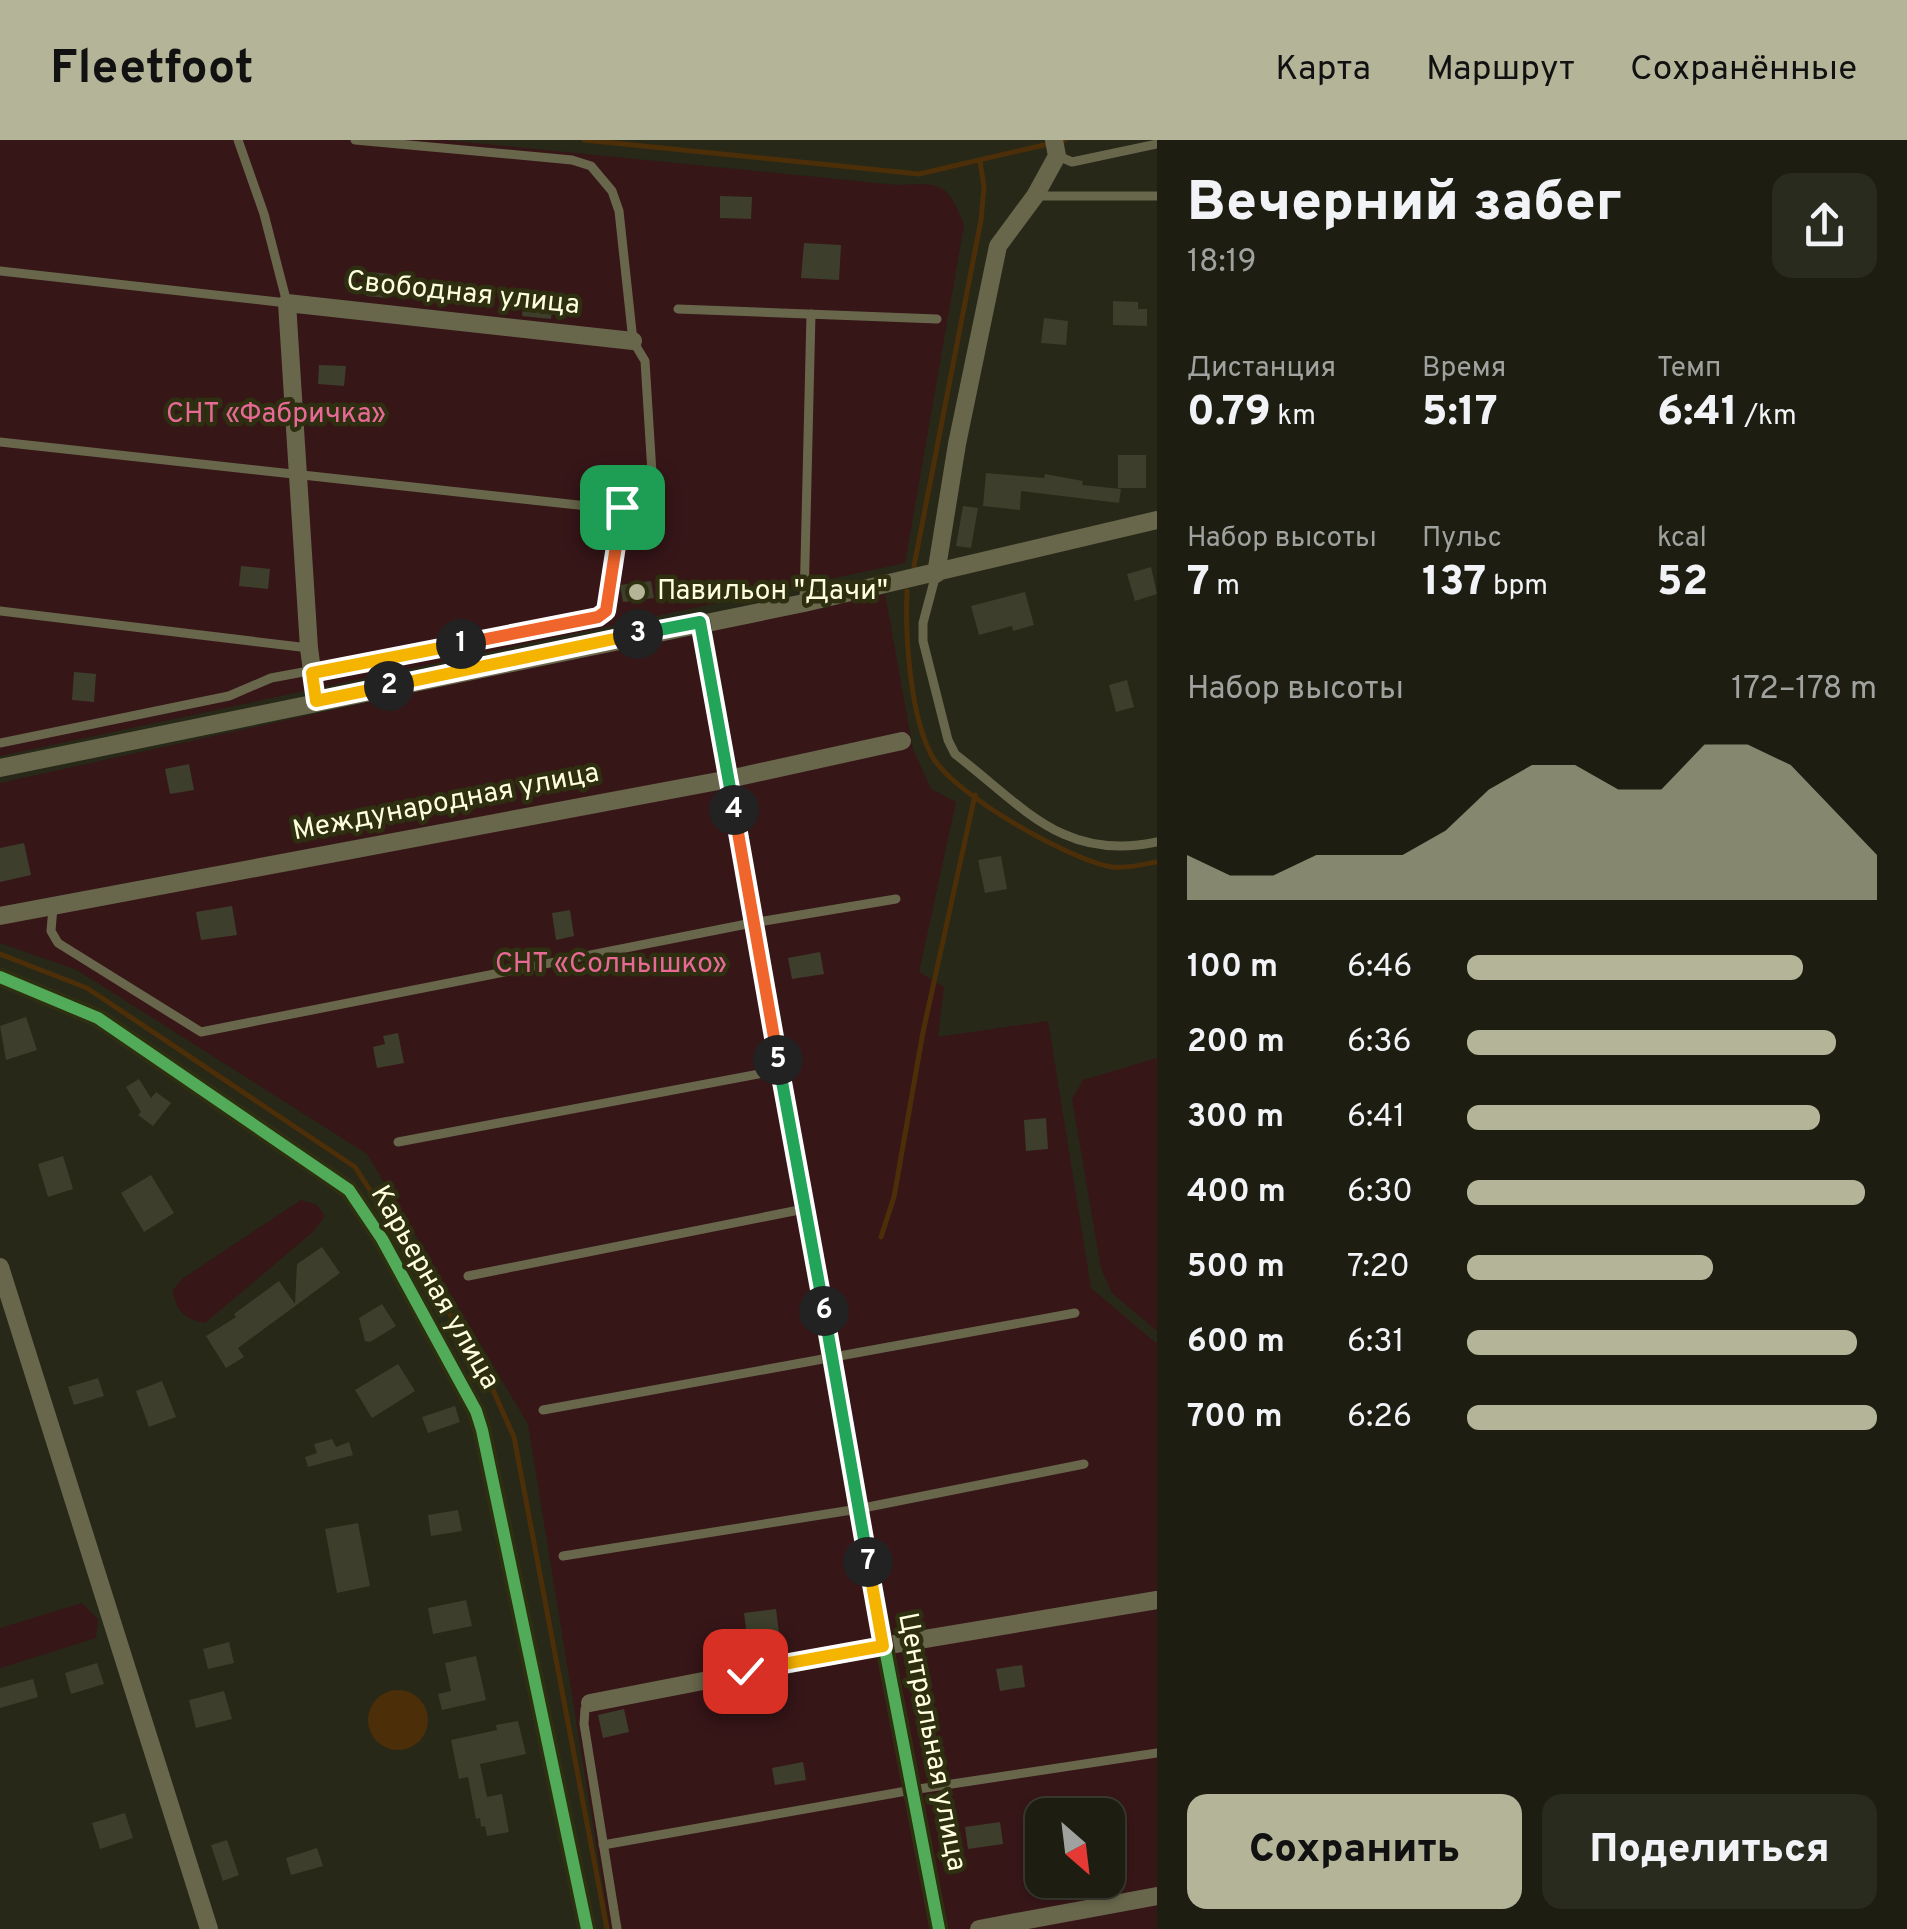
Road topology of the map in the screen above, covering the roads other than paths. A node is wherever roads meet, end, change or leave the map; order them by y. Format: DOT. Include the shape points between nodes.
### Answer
graph roads {
  1 [pos="238,140"];
  2 [pos="355,140"];
  3 [pos="1157,144"];
  4 [pos="1055,148"];
  5 [pos="1035,196"];
  6 [pos="1157,196"];
  7 [pos="0,271"];
  8 [pos="287,302"];
  9 [pos="678,310"];
  10 [pos="812,314"];
  11 [pos="937,319"];
  12 [pos="632,341"];
  13 [pos="0,442"];
  14 [pos="298,476"];
  15 [pos="622,507"];
  16 [pos="1157,520"];
  17 [pos="936,574"];
  18 [pos="804,603"];
  19 [pos="0,610"];
  20 [pos="700,622"];
  21 [pos="309,648"];
  22 [pos="312,673"];
  23 [pos="316,701"];
  24 [pos="902,741"];
  25 [pos="0,743"];
  26 [pos="0,768"];
  27 [pos="729,779"];
  28 [pos="1157,842"];
  29 [pos="896,898"];
  30 [pos="54,904"];
  31 [pos="0,916"];
  32 [pos="752,923"];
  33 [pos="0,977"];
  34 [pos="780,1070"];
  35 [pos="398,1142"];
  36 [pos="806,1208"];
  37 [pos="0,1267"];
  38 [pos="468,1276"];
  39 [pos="1075,1313"];
  40 [pos="832,1356"];
  41 [pos="543,1410"];
  42 [pos="1084,1464"];
  43 [pos="858,1509"];
  44 [pos="563,1556"];
  45 [pos="1157,1600"];
  46 [pos="883,1646"];
  47 [pos="590,1702"];
  48 [pos="1157,1752"];
  49 [pos="912,1790"];
  50 [pos="603,1845"];
  51 [pos="1157,1896"];
  52 [pos="210,1929"];
  53 [pos="587,1929"];
  54 [pos="617,1929"];
  55 [pos="939,1929"];
  56 [pos="979,1929"];
  1 -- 8 [label="lane"];
  2 -- 12 [label="lane" via="592,166 606,179 619,211"];
  3 -- 4 [label="lane" via="1072,162"];
  4 -- 5 [label="street"];
  5 -- 6 [label="lane"];
  5 -- 17 [label="street" via="998,246"];
  7 -- 8 [label="lane"];
  8 -- 12 [label="street, Свободная улица"];
  8 -- 14 [label="street"];
  9 -- 10 [label="lane"];
  10 -- 11 [label="lane"];
  10 -- 18 [label="lane"];
  12 -- 15 [label="lane" via="645,362 655,495 654,506 642,512"];
  13 -- 14 [label="lane"];
  14 -- 15 [label="lane"];
  14 -- 21 [label="street"];
  15 -- 22 [label="lane" via="606,611 598,617"];
  16 -- 17 [label="street"];
  17 -- 18 [label="street"];
  17 -- 28 [label="lane" via="923,641 955,754 1064,837 1095,847"];
  18 -- 20 [label="street"];
  19 -- 21 [label="lane"];
  20 -- 23 [label="street"];
  20 -- 27 [label="street, Центральная улица"];
  21 -- 22 [label="street"];
  22 -- 23 [label="street"];
  22 -- 25 [label="lane"];
  23 -- 26 [label="street"];
  24 -- 27 [label="street, Международная улица"];
  27 -- 30 [label="street, Международная улица"];
  27 -- 32 [label="street, Центральная улица"];
  29 -- 32 [label="lane"];
  30 -- 31 [label="street, Международная улица"];
  30 -- 32 [label="lane" via="51,931 74,957 202,1032"];
  32 -- 34 [label="street, Центральная улица"];
  33 -- 53 [label="street, Карьерная улица" via="98,1018 280,1140 349,1190 382,1239 482,1430"];
  34 -- 35 [label="lane"];
  34 -- 36 [label="street, Центральная улица"];
  36 -- 38 [label="lane"];
  36 -- 40 [label="street, Центральная улица"];
  37 -- 52 [label="street"];
  39 -- 40 [label="lane"];
  40 -- 41 [label="lane"];
  40 -- 43 [label="street, Центральная улица"];
  42 -- 43 [label="lane"];
  43 -- 44 [label="lane"];
  43 -- 46 [label="street, Центральная улица"];
  45 -- 46 [label="street"];
  46 -- 47 [label="street"];
  46 -- 49 [label="street, Центральная улица"];
  47 -- 50 [label="lane" via="584,1724"];
  48 -- 49 [label="lane"];
  49 -- 50 [label="lane"];
  49 -- 55 [label="street, Центральная улица"];
  50 -- 54 [label="lane"];
  51 -- 56 [label="street"];
}
